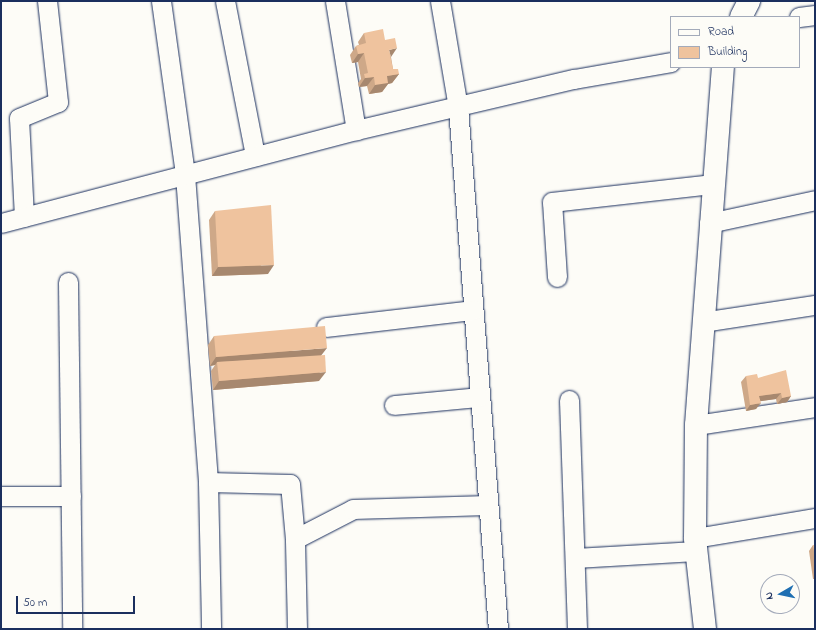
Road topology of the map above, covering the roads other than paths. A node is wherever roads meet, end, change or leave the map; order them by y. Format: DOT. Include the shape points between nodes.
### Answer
graph roads {
  1 [pos="47,1"];
  2 [pos="161,1"];
  3 [pos="225,1"];
  4 [pos="335,1"];
  5 [pos="440,1"];
  6 [pos="749,1"];
  7 [pos="815,14"];
  8 [pos="742,16"];
  9 [pos="800,17"];
  10 [pos="670,62"];
  11 [pos="723,68"];
  12 [pos="458,107"];
  13 [pos="356,130"];
  14 [pos="255,156"];
  15 [pos="185,175"];
  16 [pos="713,184"];
  17 [pos="815,200"];
  18 [pos="24,217"];
  19 [pos="709,222"];
  20 [pos="1,223"];
  21 [pos="557,277"];
  22 [pos="68,282"];
  23 [pos="815,304"];
  24 [pos="473,310"];
  25 [pos="702,322"];
  26 [pos="326,327"];
  27 [pos="479,397"];
  28 [pos="570,400"];
  29 [pos="394,405"];
  30 [pos="815,407"];
  31 [pos="696,425"];
  32 [pos="208,482"];
  33 [pos="1,496"];
  34 [pos="71,496"];
  35 [pos="487,505"];
  36 [pos="815,518"];
  37 [pos="295,538"];
  38 [pos="696,544"];
  39 [pos="576,558"];
  40 [pos="72,629"];
  41 [pos="211,629"];
  42 [pos="297,629"];
  43 [pos="498,629"];
  44 [pos="577,629"];
  45 [pos="705,629"];
  1 -- 18 [label="street" via="58,102 19,118"];
  2 -- 15 [label="street"];
  3 -- 14 [label="street"];
  4 -- 13 [label="street"];
  5 -- 12 [label="street"];
  6 -- 8 [label="street"];
  7 -- 9 [label="street"];
  10 -- 12 [label="street" via="574,79"];
  11 -- 16 [label="street"];
  12 -- 13 [label="street"];
  12 -- 24 [label="street"];
  13 -- 14 [label="street"];
  14 -- 15 [label="street"];
  15 -- 18 [label="street"];
  15 -- 32 [label="street"];
  16 -- 19 [label="street"];
  16 -- 21 [label="street" via="552,202"];
  17 -- 19 [label="street"];
  18 -- 20 [label="street"];
  19 -- 25 [label="street"];
  22 -- 34 [label="street"];
  23 -- 25 [label="street"];
  24 -- 26 [label="street"];
  24 -- 27 [label="street"];
  25 -- 31 [label="street"];
  27 -- 29 [label="street"];
  27 -- 35 [label="street"];
  28 -- 39 [label="street"];
  30 -- 31 [label="street"];
  31 -- 38 [label="street"];
  32 -- 37 [label="street" via="290,484"];
  32 -- 41 [label="street"];
  33 -- 34 [label="street"];
  34 -- 40 [label="street"];
  35 -- 37 [label="street" via="354,509"];
  35 -- 43 [label="street"];
  36 -- 38 [label="street"];
  37 -- 42 [label="street"];
  38 -- 39 [label="street"];
  38 -- 45 [label="street"];
  39 -- 44 [label="street"];
}
